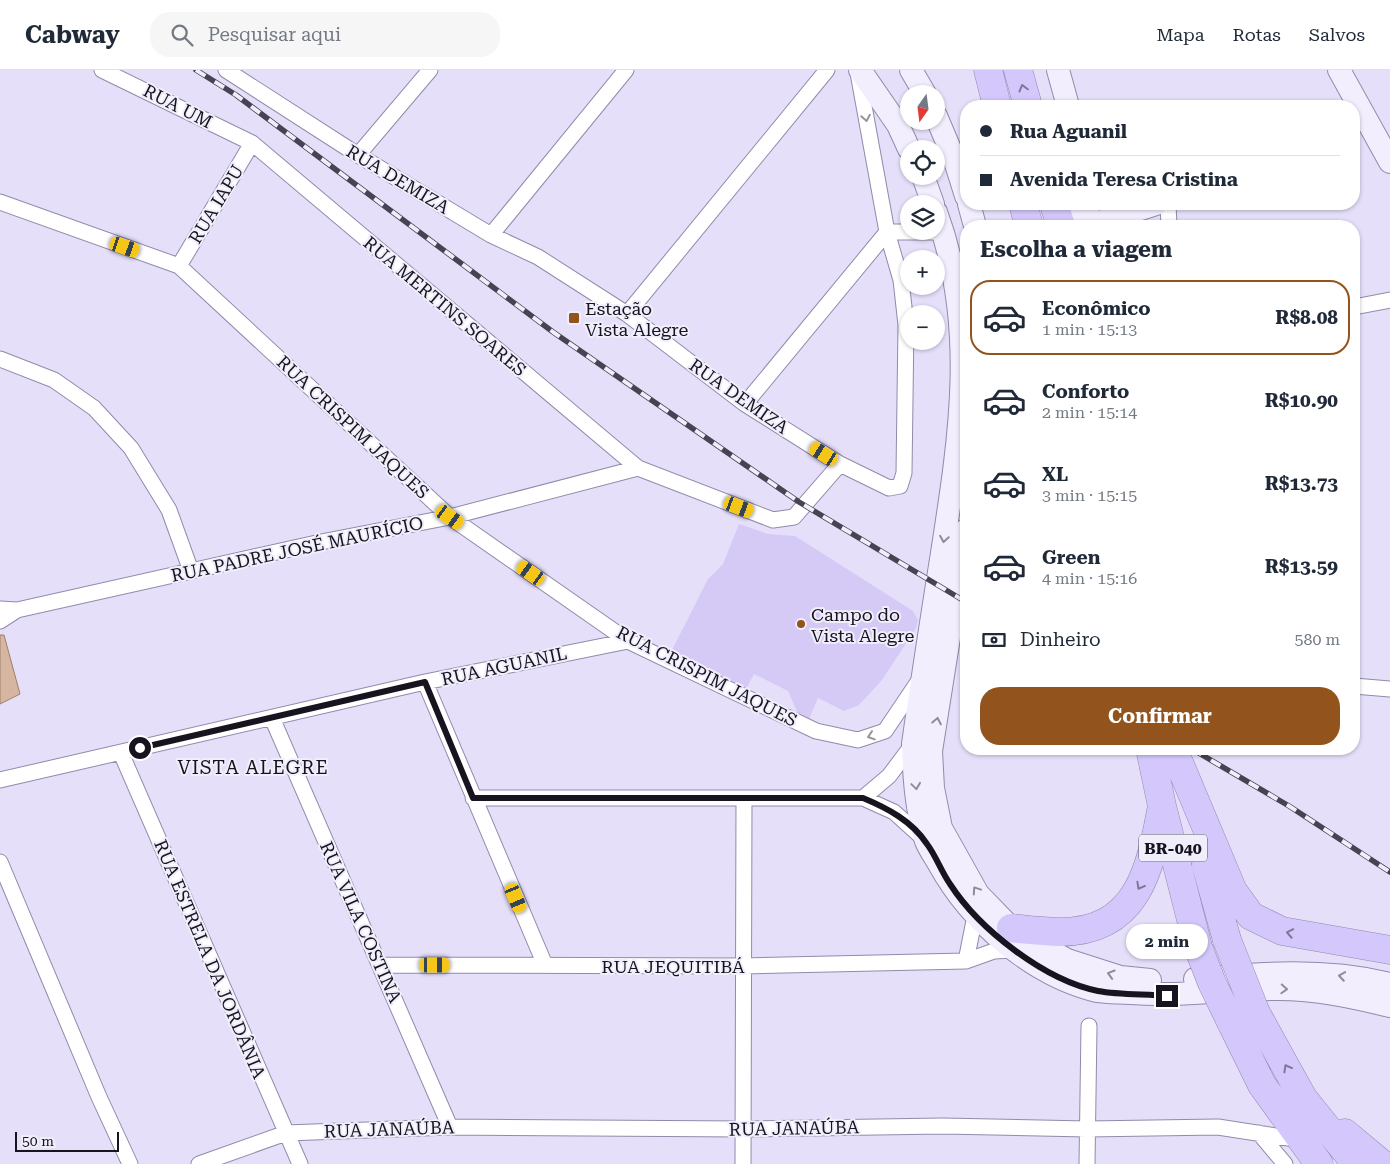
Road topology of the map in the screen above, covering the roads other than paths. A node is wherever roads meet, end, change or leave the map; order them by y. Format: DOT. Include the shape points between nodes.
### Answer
graph roads {
  1 [pos="102,70"];
  2 [pos="430,70"];
  3 [pos="626,70"];
  4 [pos="827,70"];
  5 [pos="859,70"];
  6 [pos="911,70"];
  7 [pos="988,70"];
  8 [pos="1018,70"];
  9 [pos="1058,70"];
  10 [pos="1339,70"];
  11 [pos="229,71"];
  12 [pos="920,85"];
  13 [pos="996,100"];
  14 [pos="1026,100"];
  15 [pos="1066,100"];
  16 [pos="1350,100"];
  17 [pos="942,130"];
  18 [pos="1362,130"];
  19 [pos="905,140"];
  20 [pos="252,143"];
  21 [pos="358,155"];
  22 [pos="1390,162"];
  23 [pos="960,177"];
  24 [pos="0,202"];
  25 [pos="1071,210"];
  26 [pos="1129,210"];
  27 [pos="1098,217"];
  28 [pos="900,229"];
  29 [pos="886,232"];
  30 [pos="491,235"];
  31 [pos="944,240"];
  32 [pos="179,266"];
  33 [pos="1390,300"];
  34 [pos="1360,305"];
  35 [pos="627,314"];
  36 [pos="960,325"];
  37 [pos="0,359"];
  38 [pos="960,390"];
  39 [pos="745,404"];
  40 [pos="840,464"];
  41 [pos="638,468"];
  42 [pos="450,517"];
  43 [pos="960,568"];
  44 [pos="191,571"];
  45 [pos="0,609"];
  46 [pos="17,610"];
  47 [pos="0,621"];
  48 [pos="628,640"];
  49 [pos="923,674"];
  50 [pos="425,682"];
  51 [pos="1360,686"];
  52 [pos="1390,689"];
  53 [pos="272,718"];
  54 [pos="912,744"];
  55 [pos="121,753"];
  56 [pos="1166,755"];
  57 [pos="1168,755"];
  58 [pos="1168,755"];
  59 [pos="0,780"];
  60 [pos="473,798"];
  61 [pos="744,798"];
  62 [pos="863,798"];
  63 [pos="1162,806"];
  64 [pos="926,842"];
  65 [pos="0,862"];
  66 [pos="975,916"];
  67 [pos="1013,939"];
  68 [pos="1390,950"];
  69 [pos="966,961"];
  70 [pos="380,965"];
  71 [pos="545,965"];
  72 [pos="743,966"];
  73 [pos="1390,984"];
  74 [pos="1390,1006"];
  75 [pos="1089,1026"];
  76 [pos="1303,1098"];
  77 [pos="450,1127"];
  78 [pos="743,1129"];
  79 [pos="1087,1129"];
  80 [pos="286,1132"];
  81 [pos="1259,1133"];
  82 [pos="1301,1140"];
  83 [pos="130,1164"];
  84 [pos="199,1164"];
  85 [pos="300,1164"];
  86 [pos="743,1164"];
  87 [pos="1087,1164"];
  88 [pos="1286,1164"];
  89 [pos="1319,1164"];
  90 [pos="1356,1164"];
  91 [pos="1382,1164"];
  1 -- 20 [label="street, RUA UM"];
  2 -- 21 [label="street"];
  3 -- 30 [label="street"];
  4 -- 35 [label="street"];
  5 -- 19 [label="main road"];
  5 -- 29 [label="street, RUA DEMIZA, one-way"];
  6 -- 12 [label="main road"];
  7 -- 13 [label="highway"];
  14 -- 8 [label="highway, one-way"];
  9 -- 15 [label="main road"];
  10 -- 16 [label="main road"];
  11 -- 21 [label="street, RUA DEMIZA"];
  17 -- 23 [label="main road"];
  18 -- 22 [label="main road"];
  20 -- 32 [label="street, RUA IAPU"];
  20 -- 41 [label="street, RUA MERTINS SOARES"];
  21 -- 30 [label="street, RUA DEMIZA"];
  24 -- 32 [label="street, RUA CRISPIM JAQUES"];
  25 -- 27 [label="main road" via="1082,217"];
  26 -- 27 [label="main road"];
  28 -- 29 [label="street"];
  29 -- 39 [label="street"];
  29 -- 40 [label="street, RUA DEMIZA" via="901,280 906,325 904,473 900,486 889,488"];
  30 -- 35 [label="street, RUA DEMIZA" via="538,257"];
  31 -- 36 [label="main road, one-way" via="957,293"];
  32 -- 42 [label="street, RUA CRISPIM JAQUES"];
  33 -- 34 [label="street"];
  35 -- 39 [label="street, RUA DEMIZA"];
  37 -- 44 [label="street" via="54,380 94,408 131,448 169,510"];
  38 -- 49 [label="main road, one-way" via="951,491"];
  39 -- 40 [label="street, RUA DEMIZA"];
  40 -- 41 [label="street" via="794,517 773,520"];
  41 -- 42 [label="street, RUA PADRE JOSÉ MAURÍCIO"];
  42 -- 44 [label="street, RUA PADRE JOSÉ MAURÍCIO"];
  42 -- 48 [label="street, RUA CRISPIM JAQUES"];
  67 -- 43 [label="main road, one-way" via="956,859 941,828 933,788 931,750"];
  44 -- 46 [label="street, RUA PADRE JOSÉ MAURÍCIO"];
  45 -- 46 [label="street, RUA PADRE JOSÉ MAURÍCIO"];
  46 -- 47 [label="street, RUA PADRE JOSÉ MAURÍCIO"];
  49 -- 48 [label="street, RUA CRISPIM JAQUES, one-way" via="885,731 858,740 816,731"];
  48 -- 50 [label="street, RUA AGUANIL"];
  49 -- 54 [label="main road"];
  50 -- 53 [label="street, RUA AGUANIL"];
  50 -- 60 [label="street"];
  51 -- 52 [label="street"];
  53 -- 55 [label="street, RUA AGUANIL"];
  53 -- 70 [label="street, RUA VILA COSTINA"];
  54 -- 62 [label="street" via="889,776"];
  54 -- 64 [label="main road, one-way" via="919,811"];
  55 -- 59 [label="street, RUA AGUANIL"];
  55 -- 80 [label="street, RUA ESTRELA DA JORDÂNIA"];
  56 -- 63 [label="highway, BR-040"];
  76 -- 57 [label="highway, BR-040, one-way, bridge" via="1256,1013 1227,940"];
  68 -- 58 [label="highway, one-way" via="1282,931 1252,916 1233,891"];
  60 -- 61 [label="street"];
  60 -- 71 [label="street"];
  61 -- 62 [label="street"];
  61 -- 72 [label="street"];
  62 -- 64 [label="street" via="894,812"];
  63 -- 67 [label="highway, one-way" via="1146,875 1138,892 1120,914 1094,928"];
  63 -- 82 [label="highway, BR-040, bridge" via="1198,947 1212,983 1262,1085"];
  64 -- 66 [label="main road" via="950,884"];
  65 -- 83 [label="street"];
  66 -- 67 [label="main road" via="992,933"];
  66 -- 69 [label="street"];
  67 -- 69 [label="street, RUA JEQUITIBÁ" via="994,951"];
  73 -- 67 [label="main road, one-way" via="1330,974 1272,972 1163,982 1120,977"];
  67 -- 74 [label="main road, one-way" via="1058,976 1098,991 1167,996 1279,988 1338,993"];
  69 -- 72 [label="street, RUA JEQUITIBÁ"];
  70 -- 71 [label="street, RUA JEQUITIBÁ"];
  70 -- 77 [label="street, RUA VILA COSTINA"];
  71 -- 72 [label="street, RUA JEQUITIBÁ"];
  72 -- 78 [label="street"];
  75 -- 79 [label="street"];
  76 -- 90 [label="highway, BR-040"];
  76 -- 91 [label="highway"];
  77 -- 78 [label="street, RUA JANAÚBA"];
  77 -- 80 [label="street, RUA JANAÚBA"];
  78 -- 79 [label="street, RUA JANAÚBA" via="943,1126"];
  78 -- 86 [label="street"];
  79 -- 81 [label="street, RUA JANAÚBA" via="1218,1127"];
  79 -- 87 [label="street"];
  80 -- 84 [label="street, RUA JANAÚBA"];
  80 -- 85 [label="street, RUA ESTRELA DA JORDÂNIA"];
  81 -- 82 [label="street, RUA JANAÚBA"];
  81 -- 88 [label="street"];
  82 -- 89 [label="highway, BR-040"];
}
